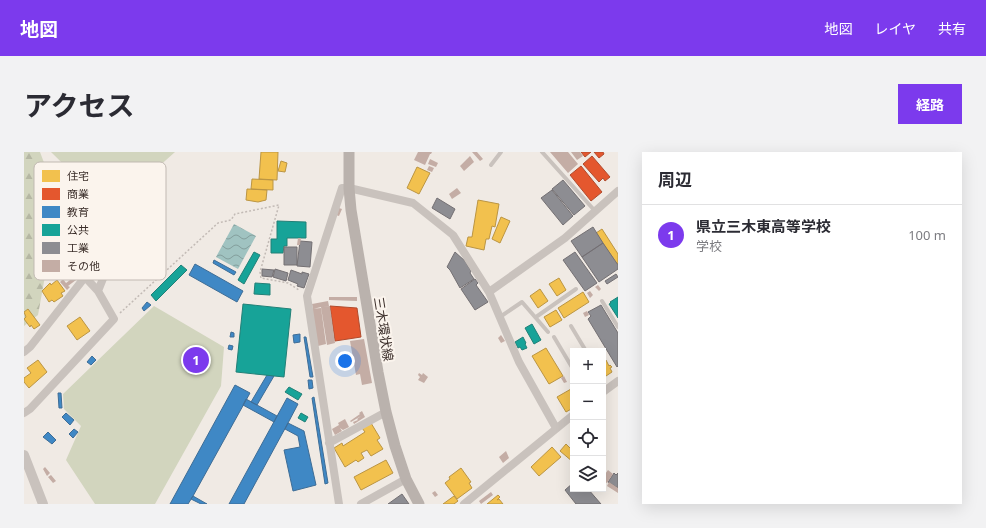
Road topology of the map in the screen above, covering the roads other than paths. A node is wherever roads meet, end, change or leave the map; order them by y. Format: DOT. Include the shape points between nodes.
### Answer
graph roads {
  1 [pos="349,152"];
  2 [pos="501,152"];
  3 [pos="542,152"];
  4 [pos="491,165"];
  5 [pos="349,188"];
  6 [pos="618,191"];
  7 [pos="595,211"];
  8 [pos="83,280"];
  9 [pos="88,280"];
  10 [pos="102,280"];
  11 [pos="576,289"];
  12 [pos="98,291"];
  13 [pos="489,292"];
  14 [pos="602,301"];
  15 [pos="500,317"];
  16 [pos="536,317"];
  17 [pos="571,326"];
  18 [pos="618,326"];
  19 [pos="548,332"];
  20 [pos="554,337"];
  21 [pos="584,348"];
  22 [pos="24,352"];
  23 [pos="570,364"];
  24 [pos="618,381"];
  25 [pos="606,390"];
  26 [pos="386,412"];
  27 [pos="24,413"];
  28 [pos="570,417"];
  29 [pos="556,428"];
  30 [pos="329,443"];
  31 [pos="24,454"];
  32 [pos="406,479"];
  33 [pos="43,504"];
  34 [pos="339,504"];
  35 [pos="361,504"];
  36 [pos="419,504"];
  37 [pos="464,504"];
  1 -- 5 [label="main road, 三木環状線"];
  2 -- 4 [label="lane"];
  3 -- 7 [label="lane"];
  5 -- 13 [label="street" via="413,203 454,235"];
  5 -- 26 [label="main road, 三木環状線" via="354,233"];
  5 -- 30 [label="street" via="342,188 307,296"];
  6 -- 7 [label="street"];
  7 -- 13 [label="street" via="565,238"];
  8 -- 22 [label="street"];
  9 -- 12 [label="street"];
  10 -- 12 [label="street"];
  11 -- 16 [label="lane"];
  12 -- 27 [label="street" via="114,318"];
  13 -- 15 [label="street"];
  14 -- 18 [label="lane"];
  15 -- 16 [label="lane" via="522,302"];
  15 -- 29 [label="street" via="519,362"];
  16 -- 19 [label="lane"];
  17 -- 21 [label="lane"];
  20 -- 23 [label="lane"];
  24 -- 25 [label="street"];
  26 -- 30 [label="street"];
  26 -- 32 [label="main road, 三木環状線"];
  28 -- 29 [label="street"];
  29 -- 37 [label="street"];
  30 -- 34 [label="street"];
  31 -- 33 [label="street"];
  32 -- 35 [label="street"];
  32 -- 36 [label="main road, 三木環状線"];
}
